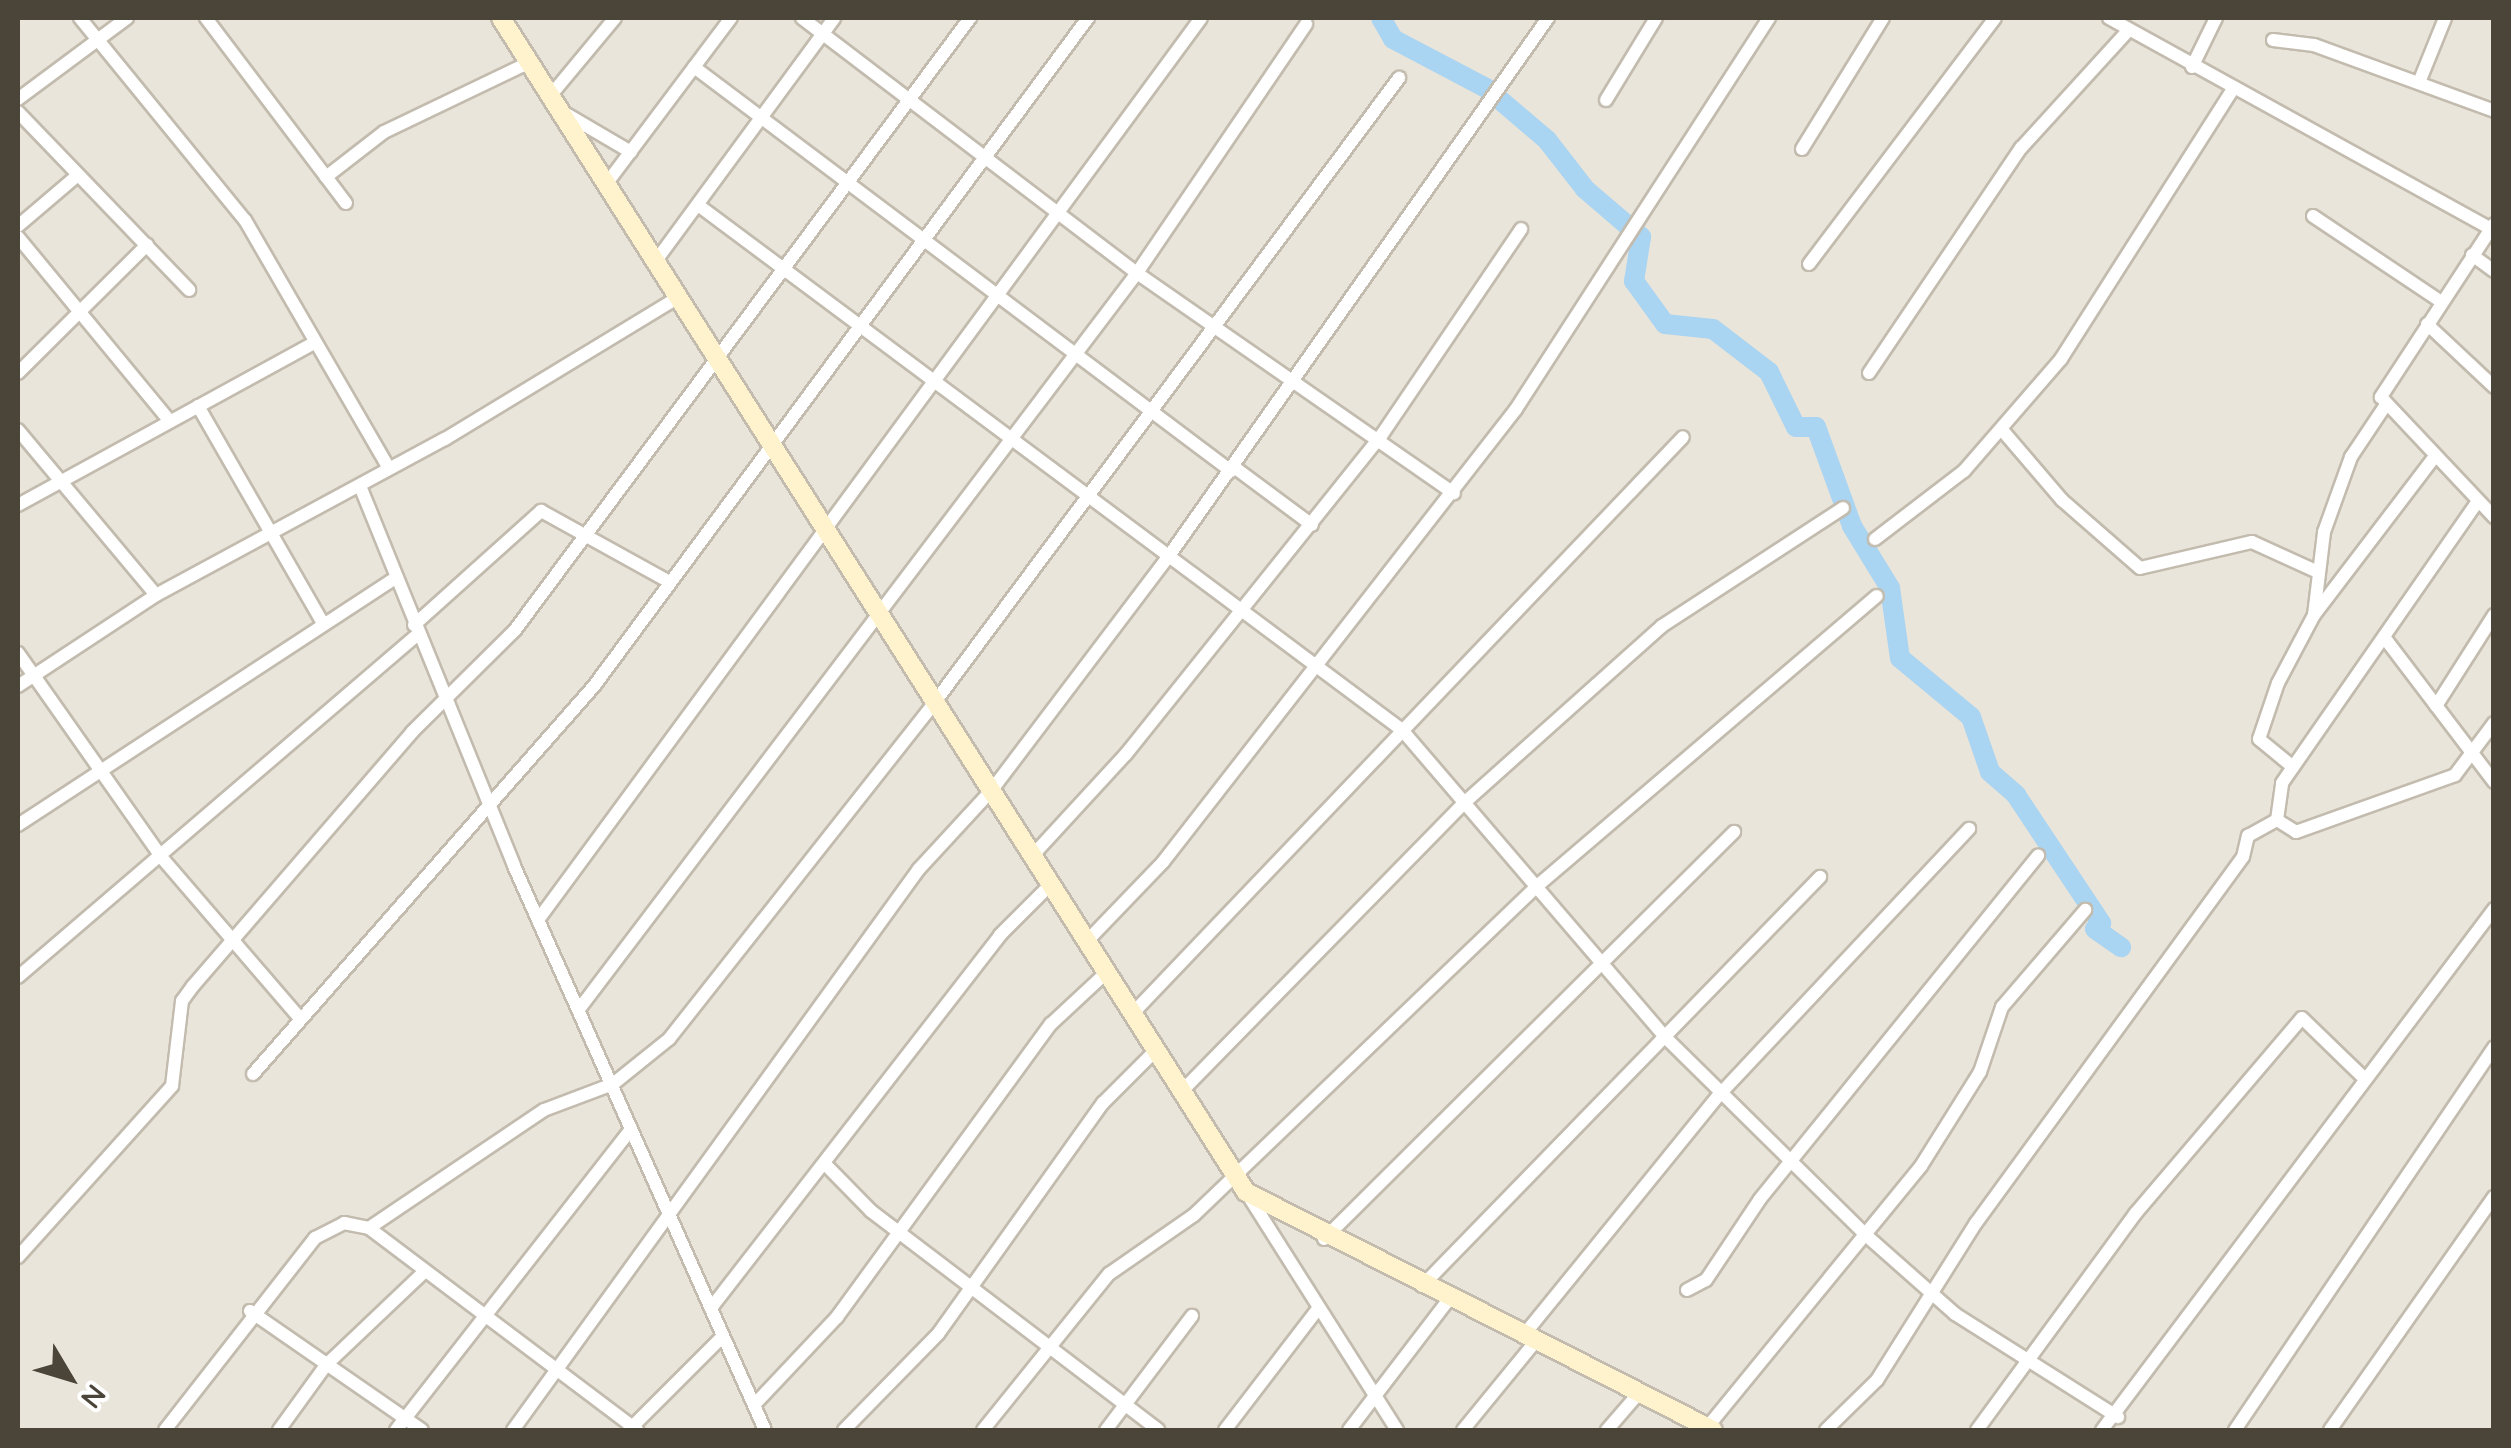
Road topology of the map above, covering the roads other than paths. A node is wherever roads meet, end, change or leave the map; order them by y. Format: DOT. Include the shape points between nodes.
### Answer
graph roads {
  1 [pos="80,18"];
  2 [pos="127,18"];
  3 [pos="206,18"];
  4 [pos="502,18"];
  5 [pos="615,18"];
  6 [pos="731,18"];
  7 [pos="802,18"];
  8 [pos="834,18"];
  9 [pos="970,18"];
  10 [pos="1088,18"];
  11 [pos="1201,18"];
  12 [pos="1548,18"];
  13 [pos="1656,18"];
  14 [pos="1769,18"];
  15 [pos="1884,18"];
  16 [pos="1996,18"];
  17 [pos="2111,18"];
  18 [pos="2216,18"];
  19 [pos="2444,18"];
  20 [pos="1306,24"];
  21 [pos="2128,31"];
  22 [pos="824,32"];
  23 [pos="97,40"];
  24 [pos="2272,40"];
  25 [pos="530,62"];
  26 [pos="694,67"];
  27 [pos="2192,68"];
  28 [pos="1398,78"];
  29 [pos="2420,80"];
  30 [pos="2233,89"];
  31 [pos="18,99"];
  32 [pos="909,100"];
  33 [pos="1606,100"];
  34 [pos="555,102"];
  35 [pos="2494,111"];
  36 [pos="18,112"];
  37 [pos="762,115"];
  38 [pos="1802,149"];
  39 [pos="631,152"];
  40 [pos="985,156"];
  41 [pos="78,175"];
  42 [pos="326,176"];
  43 [pos="848,181"];
  44 [pos="607,183"];
  45 [pos="346,203"];
  46 [pos="698,204"];
  47 [pos="1062,216"];
  48 [pos="2313,216"];
  49 [pos="18,226"];
  50 [pos="2492,226"];
  51 [pos="1521,229"];
  52 [pos="18,238"];
  53 [pos="924,241"];
  54 [pos="147,244"];
  55 [pos="2472,254"];
  56 [pos="658,258"];
  57 [pos="1809,264"];
  58 [pos="785,266"];
  59 [pos="2494,270"];
  60 [pos="1137,273"];
  61 [pos="189,290"];
  62 [pos="680,296"];
  63 [pos="1000,300"];
  64 [pos="2440,301"];
  65 [pos="83,310"];
  66 [pos="864,324"];
  67 [pos="2427,324"];
  68 [pos="1216,326"];
  69 [pos="312,344"];
  70 [pos="1072,359"];
  71 [pos="719,362"];
  72 [pos="1868,372"];
  73 [pos="18,373"];
  74 [pos="939,382"];
  75 [pos="1296,382"];
  76 [pos="2494,387"];
  77 [pos="198,406"];
  78 [pos="2384,406"];
  79 [pos="1147,410"];
  80 [pos="169,420"];
  81 [pos="18,430"];
  82 [pos="2003,430"];
  83 [pos="1015,434"];
  84 [pos="1381,436"];
  85 [pos="1683,437"];
  86 [pos="769,448"];
  87 [pos="2432,460"];
  88 [pos="389,468"];
  89 [pos="1233,469"];
  90 [pos="56,482"];
  91 [pos="360,486"];
  92 [pos="1088,488"];
  93 [pos="1454,493"];
  94 [pos="2476,504"];
  95 [pos="18,505"];
  96 [pos="1844,508"];
  97 [pos="2494,517"];
  98 [pos="1312,524"];
  99 [pos="270,530"];
  100 [pos="827,533"];
  101 [pos="583,536"];
  102 [pos="1875,539"];
  103 [pos="1171,553"];
  104 [pos="2316,570"];
  105 [pos="396,578"];
  106 [pos="668,580"];
  107 [pos="156,595"];
  108 [pos="1876,596"];
  109 [pos="1248,607"];
  110 [pos="2314,615"];
  111 [pos="2494,615"];
  112 [pos="880,617"];
  113 [pos="321,620"];
  114 [pos="416,630"];
  115 [pos="2384,637"];
  116 [pos="18,654"];
  117 [pos="1318,660"];
  118 [pos="33,674"];
  119 [pos="18,686"];
  120 [pos="445,697"];
  121 [pos="934,702"];
  122 [pos="2436,706"];
  123 [pos="2494,723"];
  124 [pos="1402,730"];
  125 [pos="2474,757"];
  126 [pos="2293,767"];
  127 [pos="94,768"];
  128 [pos="2494,782"];
  129 [pos="991,791"];
  130 [pos="491,798"];
  131 [pos="1464,804"];
  132 [pos="2277,820"];
  133 [pos="18,826"];
  134 [pos="1968,829"];
  135 [pos="1734,832"];
  136 [pos="1034,854"];
  137 [pos="2038,856"];
  138 [pos="162,858"];
  139 [pos="1820,877"];
  140 [pos="1052,883"];
  141 [pos="1536,887"];
  142 [pos="2494,909"];
  143 [pos="2085,910"];
  144 [pos="538,920"];
  145 [pos="232,938"];
  146 [pos="1089,940"];
  147 [pos="1599,962"];
  148 [pos="1107,972"];
  149 [pos="18,977"];
  150 [pos="580,1008"];
  151 [pos="1133,1014"];
  152 [pos="299,1017"];
  153 [pos="1665,1037"];
  154 [pos="2494,1046"];
  155 [pos="1156,1050"];
  156 [pos="253,1074"];
  157 [pos="2364,1078"];
  158 [pos="613,1084"];
  159 [pos="1183,1090"];
  160 [pos="1720,1094"];
  161 [pos="632,1129"];
  162 [pos="1790,1160"];
  163 [pos="826,1165"];
  164 [pos="1234,1172"];
  165 [pos="1246,1192"];
  166 [pos="2494,1197"];
  167 [pos="671,1216"];
  168 [pos="369,1228"];
  169 [pos="900,1231"];
  170 [pos="1868,1237"];
  171 [pos="1324,1240"];
  172 [pos="18,1257"];
  173 [pos="422,1274"];
  174 [pos="1422,1286"];
  175 [pos="975,1287"];
  176 [pos="1934,1288"];
  177 [pos="1687,1290"];
  178 [pos="1449,1299"];
  179 [pos="711,1308"];
  180 [pos="1317,1310"];
  181 [pos="250,1311"];
  182 [pos="482,1316"];
  183 [pos="1192,1316"];
  184 [pos="723,1336"];
  185 [pos="1529,1339"];
  186 [pos="1050,1344"];
  187 [pos="2028,1361"];
  188 [pos="326,1364"];
  189 [pos="554,1370"];
  190 [pos="1639,1394"];
  191 [pos="1377,1396"];
  192 [pos="755,1404"];
  193 [pos="1125,1406"];
  194 [pos="2118,1417"];
  195 [pos="406,1418"];
  196 [pos="632,1429"];
  197 [pos="1708,1429"];
  198 [pos="165,1430"];
  199 [pos="279,1430"];
  200 [pos="396,1430"];
  201 [pos="422,1430"];
  202 [pos="512,1430"];
  203 [pos="765,1430"];
  204 [pos="844,1430"];
  205 [pos="983,1430"];
  206 [pos="1106,1430"];
  207 [pos="1158,1430"];
  208 [pos="1225,1430"];
  209 [pos="1349,1430"];
  210 [pos="1397,1430"];
  211 [pos="1463,1430"];
  212 [pos="1607,1430"];
  213 [pos="1826,1430"];
  214 [pos="1977,1430"];
  215 [pos="2102,1430"];
  216 [pos="2235,1430"];
  217 [pos="2330,1430"];
  1 -- 23 [label="street"];
  2 -- 23 [label="street"];
  3 -- 42 [label="street"];
  4 -- 25 [label="street"];
  5 -- 34 [label="street"];
  6 -- 26 [label="street"];
  7 -- 22 [label="street"];
  8 -- 22 [label="street"];
  9 -- 32 [label="street"];
  10 -- 40 [label="street"];
  11 -- 47 [label="street"];
  12 -- 75 [label="street"];
  13 -- 33 [label="street"];
  14 -- 93 [label="street"];
  15 -- 38 [label="street"];
  16 -- 57 [label="street"];
  17 -- 21 [label="street"];
  18 -- 27 [label="street"];
  19 -- 29 [label="street"];
  20 -- 60 [label="street"];
  21 -- 27 [label="street"];
  21 -- 72 [label="street" via="2021,148"];
  22 -- 32 [label="street"];
  22 -- 37 [label="street"];
  23 -- 31 [label="street"];
  23 -- 69 [label="street" via="245,220"];
  24 -- 29 [label="street"];
  25 -- 34 [label="street"];
  25 -- 42 [label="street" via="384,132"];
  26 -- 37 [label="street"];
  26 -- 39 [label="street"];
  27 -- 30 [label="street"];
  28 -- 68 [label="street"];
  29 -- 35 [label="street"];
  30 -- 50 [label="street"];
  30 -- 82 [label="street" via="2078,334"];
  32 -- 40 [label="street"];
  32 -- 43 [label="street"];
  34 -- 39 [label="street"];
  34 -- 44 [label="street"];
  36 -- 41 [label="street"];
  37 -- 43 [label="street"];
  37 -- 46 [label="street"];
  39 -- 44 [label="street"];
  40 -- 47 [label="street"];
  40 -- 53 [label="street"];
  41 -- 49 [label="street"];
  41 -- 54 [label="street"];
  42 -- 45 [label="street"];
  43 -- 53 [label="street"];
  43 -- 58 [label="street"];
  44 -- 56 [label="street"];
  46 -- 56 [label="street"];
  46 -- 58 [label="street"];
  47 -- 60 [label="street"];
  47 -- 63 [label="street"];
  48 -- 64 [label="street"];
  50 -- 55 [label="street"];
  51 -- 84 [label="street"];
  52 -- 65 [label="street"];
  53 -- 63 [label="street"];
  53 -- 66 [label="street"];
  54 -- 61 [label="street"];
  54 -- 65 [label="street"];
  55 -- 59 [label="street"];
  55 -- 64 [label="street"];
  56 -- 62 [label="street"];
  58 -- 66 [label="street"];
  58 -- 71 [label="street"];
  60 -- 68 [label="street"];
  60 -- 70 [label="street"];
  62 -- 71 [label="street"];
  62 -- 88 [label="street"];
  63 -- 70 [label="street"];
  63 -- 74 [label="street"];
  64 -- 67 [label="street"];
  65 -- 73 [label="street"];
  65 -- 80 [label="street"];
  66 -- 74 [label="street"];
  66 -- 86 [label="street"];
  67 -- 76 [label="street"];
  67 -- 78 [label="street" via="2384,386"];
  68 -- 75 [label="street"];
  68 -- 79 [label="street"];
  69 -- 77 [label="street"];
  69 -- 88 [label="street"];
  70 -- 79 [label="street"];
  70 -- 83 [label="street"];
  71 -- 86 [label="street"];
  71 -- 101 [label="street"];
  74 -- 83 [label="street"];
  74 -- 100 [label="street"];
  75 -- 84 [label="street"];
  75 -- 89 [label="street"];
  77 -- 80 [label="street"];
  77 -- 99 [label="street"];
  78 -- 87 [label="street"];
  78 -- 104 [label="street" via="2351,457"];
  79 -- 89 [label="street"];
  79 -- 92 [label="street"];
  80 -- 90 [label="street"];
  81 -- 90 [label="street"];
  82 -- 102 [label="street"];
  82 -- 104 [label="street" via="2062,500 2140,568 2252,542"];
  83 -- 92 [label="street"];
  83 -- 112 [label="street"];
  84 -- 93 [label="street"];
  84 -- 98 [label="street"];
  85 -- 124 [label="street"];
  86 -- 100 [label="street"];
  86 -- 106 [label="street"];
  87 -- 94 [label="street"];
  87 -- 110 [label="street"];
  88 -- 91 [label="street"];
  89 -- 98 [label="street"];
  89 -- 103 [label="street"];
  90 -- 95 [label="street"];
  90 -- 107 [label="street"];
  91 -- 99 [label="street"];
  91 -- 105 [label="street"];
  92 -- 103 [label="street"];
  92 -- 121 [label="street"];
  93 -- 117 [label="street"];
  94 -- 97 [label="street"];
  94 -- 115 [label="street"];
  96 -- 131 [label="street" via="1662,626"];
  98 -- 109 [label="street"];
  99 -- 107 [label="street"];
  99 -- 113 [label="street"];
  100 -- 112 [label="street"];
  100 -- 144 [label="street"];
  101 -- 106 [label="street"];
  101 -- 114 [label="street" via="541,511"];
  101 -- 120 [label="street" via="515,630"];
  103 -- 109 [label="street"];
  103 -- 129 [label="street"];
  104 -- 110 [label="street"];
  105 -- 113 [label="street"];
  105 -- 114 [label="street"];
  106 -- 130 [label="street" via="594,686"];
  107 -- 118 [label="street"];
  108 -- 141 [label="street"];
  109 -- 117 [label="street"];
  109 -- 136 [label="street"];
  110 -- 126 [label="street" via="2258,739"];
  111 -- 122 [label="street"];
  112 -- 121 [label="street"];
  112 -- 150 [label="street"];
  113 -- 127 [label="street"];
  114 -- 120 [label="street"];
  114 -- 138 [label="street"];
  115 -- 122 [label="street"];
  115 -- 126 [label="street"];
  116 -- 118 [label="street"];
  117 -- 124 [label="street"];
  117 -- 146 [label="street" via="1163,862"];
  118 -- 119 [label="street"];
  118 -- 127 [label="street"];
  120 -- 130 [label="street"];
  120 -- 145 [label="street"];
  121 -- 129 [label="street"];
  121 -- 158 [label="street" via="669,1039"];
  122 -- 125 [label="street"];
  123 -- 125 [label="street"];
  124 -- 131 [label="street"];
  124 -- 151 [label="street"];
  125 -- 128 [label="street"];
  125 -- 132 [label="street" via="2455,775 2340,818 2296,832"];
  126 -- 132 [label="street"];
  127 -- 133 [label="street"];
  127 -- 138 [label="street"];
  129 -- 136 [label="street"];
  129 -- 167 [label="street" via="918,869"];
  130 -- 144 [label="street"];
  130 -- 152 [label="street"];
  131 -- 141 [label="street"];
  131 -- 159 [label="street"];
  132 -- 176 [label="street" via="2248,836 2243,857"];
  134 -- 160 [label="street"];
  135 -- 147 [label="street"];
  136 -- 140 [label="street"];
  137 -- 162 [label="street"];
  138 -- 145 [label="street"];
  138 -- 149 [label="street"];
  139 -- 153 [label="street"];
  140 -- 146 [label="street"];
  140 -- 163 [label="street" via="1000,935"];
  141 -- 147 [label="street"];
  141 -- 164 [label="street"];
  142 -- 157 [label="street"];
  143 -- 170 [label="street" via="2002,1006 1980,1072"];
  144 -- 150 [label="street"];
  145 -- 152 [label="street"];
  145 -- 172 [label="street" via="182,1001 172,1086"];
  146 -- 148 [label="street"];
  147 -- 153 [label="street"];
  147 -- 171 [label="street"];
  148 -- 151 [label="street"];
  148 -- 169 [label="street" via="1051,1024"];
  150 -- 158 [label="street"];
  151 -- 155 [label="street"];
  152 -- 156 [label="street"];
  153 -- 160 [label="street"];
  153 -- 174 [label="street"];
  154 -- 216 [label="street"];
  155 -- 159 [label="street"];
  155 -- 175 [label="street" via="1103,1102"];
  157 -- 187 [label="street" via="2302,1018 2198,1134"];
  157 -- 194 [label="street"];
  158 -- 161 [label="street"];
  158 -- 168 [label="street" via="544,1110"];
  159 -- 164 [label="street"];
  160 -- 162 [label="street"];
  160 -- 185 [label="street"];
  161 -- 167 [label="street"];
  161 -- 182 [label="street"];
  162 -- 170 [label="street"];
  162 -- 177 [label="street" via="1706,1280"];
  163 -- 169 [label="street"];
  163 -- 179 [label="street"];
  164 -- 165 [label="street"];
  164 -- 186 [label="street" via="1169,1236 1109,1274"];
  165 -- 171 [label="street"];
  165 -- 180 [label="street"];
  166 -- 217 [label="street"];
  167 -- 179 [label="street"];
  167 -- 189 [label="street"];
  168 -- 173 [label="street"];
  168 -- 181 [label="street" via="344,1224 316,1238"];
  169 -- 175 [label="street"];
  169 -- 192 [label="street"];
  170 -- 176 [label="street"];
  170 -- 197 [label="street"];
  171 -- 174 [label="street"];
  173 -- 182 [label="street"];
  173 -- 188 [label="street"];
  174 -- 178 [label="street"];
  175 -- 186 [label="street"];
  175 -- 204 [label="street"];
  176 -- 187 [label="street" via="1956,1314"];
  176 -- 213 [label="street" via="1877,1380"];
  178 -- 185 [label="street"];
  178 -- 191 [label="street"];
  179 -- 184 [label="street"];
  180 -- 191 [label="street"];
  180 -- 208 [label="street"];
  181 -- 188 [label="street"];
  181 -- 198 [label="street"];
  182 -- 189 [label="street"];
  182 -- 195 [label="street"];
  183 -- 193 [label="street"];
  184 -- 192 [label="street"];
  184 -- 196 [label="street"];
  185 -- 190 [label="street"];
  185 -- 211 [label="street"];
  186 -- 193 [label="street"];
  186 -- 205 [label="street"];
  187 -- 194 [label="street"];
  187 -- 214 [label="street"];
  188 -- 195 [label="street"];
  188 -- 199 [label="street"];
  189 -- 196 [label="street"];
  189 -- 202 [label="street"];
  190 -- 197 [label="street"];
  190 -- 212 [label="street"];
  191 -- 209 [label="street"];
  191 -- 210 [label="street"];
  192 -- 203 [label="street"];
  193 -- 206 [label="street"];
  193 -- 207 [label="street"];
  194 -- 215 [label="street"];
  195 -- 200 [label="street"];
  195 -- 201 [label="street"];
}
